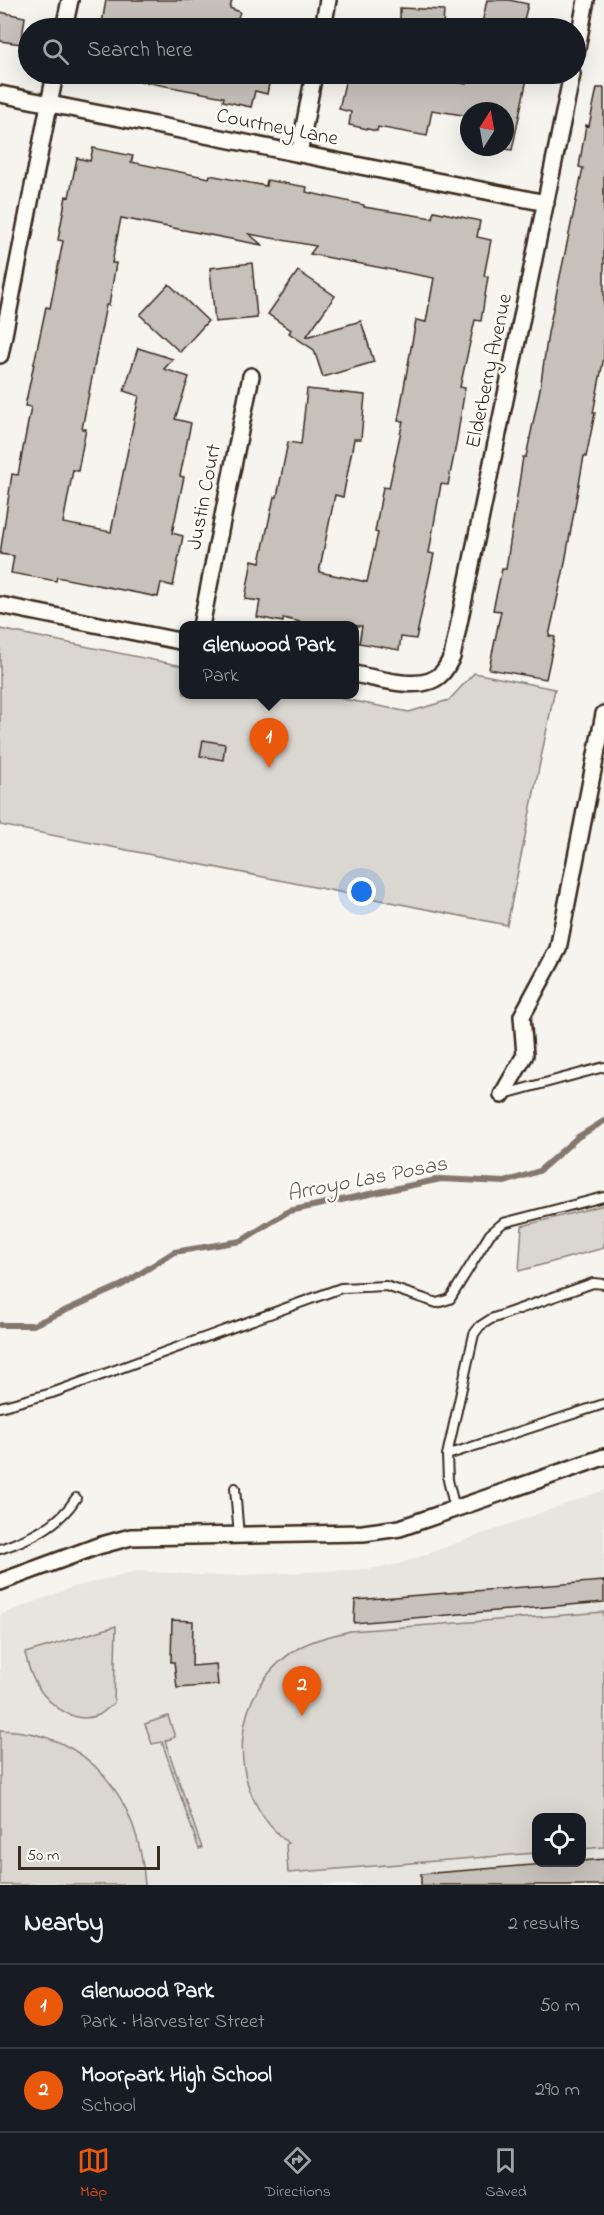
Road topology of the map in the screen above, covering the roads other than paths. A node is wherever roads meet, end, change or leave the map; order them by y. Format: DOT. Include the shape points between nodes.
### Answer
graph roads {
  1 [pos="70,0"];
  2 [pos="328,0"];
  3 [pos="586,0"];
  4 [pos="66,18"];
  5 [pos="325,18"];
  6 [pos="583,18"];
  7 [pos="53,84"];
  8 [pos="312,84"];
  9 [pos="570,84"];
  10 [pos="0,94"];
  11 [pos="48,104"];
  12 [pos="299,154"];
  13 [pos="546,202"];
  14 [pos="0,355"];
  15 [pos="251,376"];
  16 [pos="0,605"];
  17 [pos="202,621"];
  18 [pos="179,641"];
  19 [pos="359,675"];
  20 [pos="604,714"];
  21 [pos="604,1067"];
  22 [pos="502,1095"];
  23 [pos="604,1197"];
  24 [pos="604,1284"];
  25 [pos="604,1404"];
  26 [pos="0,1407"];
  27 [pos="447,1455"];
  28 [pos="604,1457"];
  29 [pos="235,1488"];
  30 [pos="76,1498"];
  31 [pos="454,1509"];
  32 [pos="239,1536"];
  33 [pos="0,1549"];
  34 [pos="0,1582"];
  1 -- 4 [label="street"];
  2 -- 5 [label="street"];
  3 -- 6 [label="street"];
  7 -- 11 [label="street"];
  8 -- 12 [label="street"];
  9 -- 13 [label="street, Elderberry Avenue"];
  10 -- 11 [label="street, Courtney Lane"];
  11 -- 12 [label="street, Courtney Lane"];
  11 -- 14 [label="street"];
  12 -- 13 [label="street, Courtney Lane"];
  13 -- 19 [label="street, Elderberry Avenue" via="452,657 442,674 430,682 411,685"];
  15 -- 17 [label="street, Justin Court"];
  16 -- 18 [label="street"];
  20 -- 22 [label="street" via="558,949 522,1016 525,1055"];
  21 -- 22 [label="lane"];
  23 -- 26 [label="lane" via="503,1223 490,1234 450,1299 436,1304 386,1286 341,1288 52,1393"];
  24 -- 27 [label="lane" via="593,1283 480,1326 467,1355"];
  25 -- 27 [label="lane"];
  27 -- 31 [label="lane"];
  28 -- 31 [label="street"];
  29 -- 32 [label="lane"];
  30 -- 33 [label="lane" via="62,1517 44,1530"];
  31 -- 32 [label="street" via="400,1528 363,1533"];
  32 -- 34 [label="street" via="131,1537"];
}
